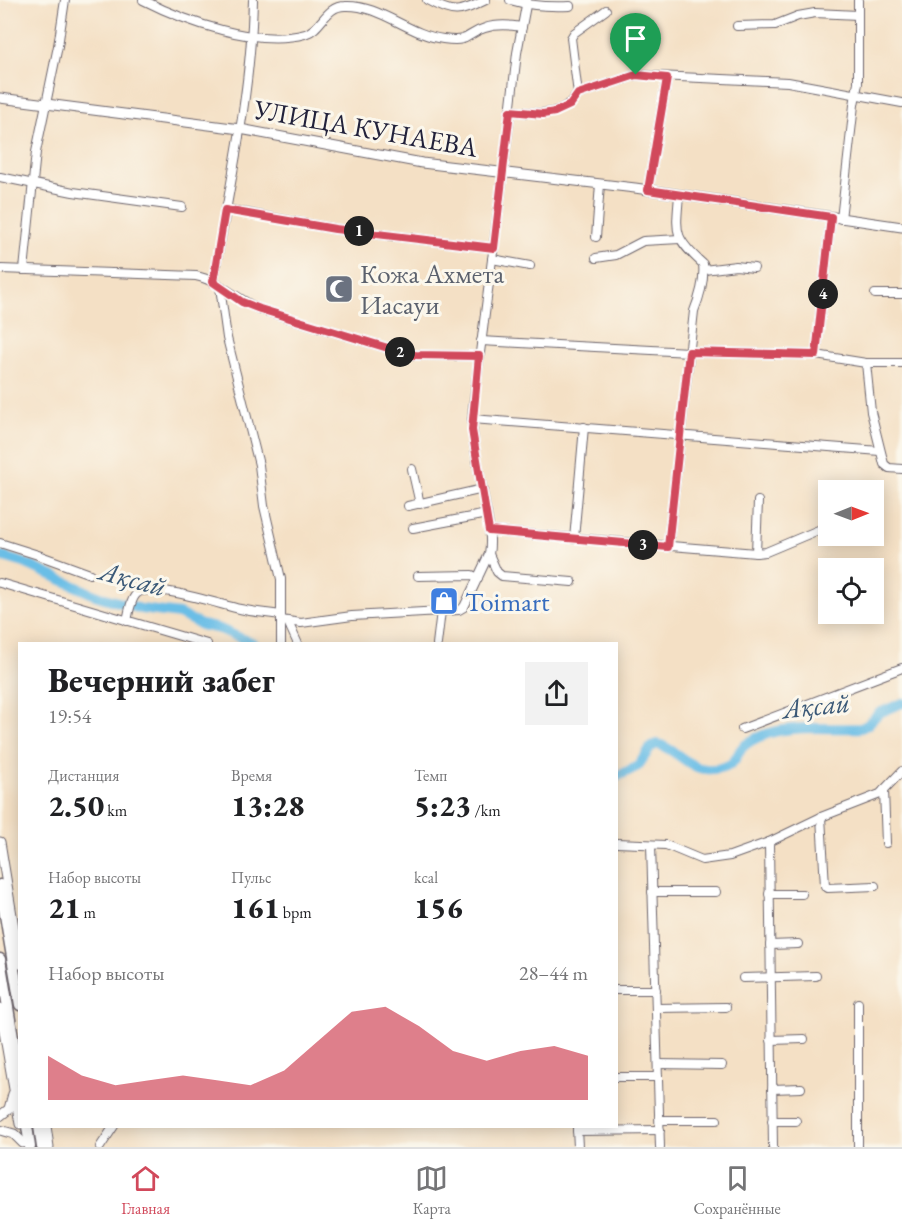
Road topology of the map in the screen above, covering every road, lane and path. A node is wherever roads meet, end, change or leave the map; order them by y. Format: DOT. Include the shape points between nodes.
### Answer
graph roads {
  1 [pos="66,0"];
  2 [pos="143,0"];
  3 [pos="253,0"];
  4 [pos="427,0"];
  5 [pos="486,0"];
  6 [pos="510,0"];
  7 [pos="858,0"];
  8 [pos="527,2"];
  9 [pos="570,6"];
  10 [pos="606,10"];
  11 [pos="858,15"];
  12 [pos="737,26"];
  13 [pos="522,27"];
  14 [pos="253,35"];
  15 [pos="667,78"];
  16 [pos="578,94"];
  17 [pos="856,94"];
  18 [pos="0,98"];
  19 [pos="902,103"];
  20 [pos="47,104"];
  21 [pos="510,111"];
  22 [pos="240,129"];
  23 [pos="503,174"];
  24 [pos="0,177"];
  25 [pos="33,184"];
  26 [pos="600,184"];
  27 [pos="648,190"];
  28 [pos="679,195"];
  29 [pos="182,207"];
  30 [pos="225,210"];
  31 [pos="836,218"];
  32 [pos="902,227"];
  33 [pos="596,237"];
  34 [pos="680,239"];
  35 [pos="494,248"];
  36 [pos="596,258"];
  37 [pos="492,259"];
  38 [pos="530,266"];
  39 [pos="754,268"];
  40 [pos="0,269"];
  41 [pos="24,270"];
  42 [pos="704,270"];
  43 [pos="216,285"];
  44 [pos="875,294"];
  45 [pos="902,294"];
  46 [pos="481,341"];
  47 [pos="689,352"];
  48 [pos="816,355"];
  49 [pos="479,356"];
  50 [pos="866,363"];
  51 [pos="902,363"];
  52 [pos="472,418"];
  53 [pos="584,428"];
  54 [pos="681,435"];
  55 [pos="880,451"];
  56 [pos="412,469"];
  57 [pos="902,469"];
  58 [pos="483,489"];
  59 [pos="758,501"];
  60 [pos="420,504"];
  61 [pos="408,506"];
  62 [pos="487,514"];
  63 [pos="413,528"];
  64 [pos="818,530"];
  65 [pos="489,531"];
  66 [pos="574,539"];
  67 [pos="0,543"];
  68 [pos="668,547"];
  69 [pos="756,553"];
  70 [pos="489,554"];
  71 [pos="90,574"];
  72 [pos="418,576"];
  73 [pos="478,578"];
  74 [pos="572,582"];
  75 [pos="0,584"];
  76 [pos="441,611"];
  77 [pos="283,619"];
  78 [pos="127,621"];
  79 [pos="200,642"];
  80 [pos="281,642"];
  81 [pos="297,642"];
  82 [pos="437,642"];
  83 [pos="902,668"];
  84 [pos="742,729"];
  85 [pos="902,771"];
  86 [pos="884,790"];
  87 [pos="821,817"];
  88 [pos="0,842"];
  89 [pos="769,842"];
  90 [pos="618,843"];
  91 [pos="886,843"];
  92 [pos="651,845"];
  93 [pos="0,885"];
  94 [pos="875,886"];
  95 [pos="652,892"];
  96 [pos="716,892"];
  97 [pos="769,894"];
  98 [pos="802,894"];
  99 [pos="798,944"];
  100 [pos="770,945"];
  101 [pos="18,952"];
  102 [pos="0,960"];
  103 [pos="816,976"];
  104 [pos="743,978"];
  105 [pos="770,978"];
  106 [pos="618,990"];
  107 [pos="656,990"];
  108 [pos="18,993"];
  109 [pos="858,1002"];
  110 [pos="726,1007"];
  111 [pos="0,1008"];
  112 [pos="657,1008"];
  113 [pos="771,1040"];
  114 [pos="804,1040"];
  115 [pos="658,1064"];
  116 [pos="722,1065"];
  117 [pos="618,1077"];
  118 [pos="658,1077"];
  119 [pos="16,1084"];
  120 [pos="801,1088"];
  121 [pos="772,1089"];
  122 [pos="18,1104"];
  123 [pos="0,1116"];
  124 [pos="660,1120"];
  125 [pos="717,1120"];
  126 [pos="796,1120"];
  127 [pos="772,1121"];
  128 [pos="21,1128"];
  129 [pos="27,1128"];
  130 [pos="40,1128"];
  131 [pos="46,1128"];
  132 [pos="113,1128"];
  133 [pos="577,1129"];
  134 [pos="0,1130"];
  135 [pos="660,1130"];
  136 [pos="48,1145"];
  137 [pos="25,1146"];
  138 [pos="100,1147"];
  139 [pos="578,1147"];
  140 [pos="660,1147"];
  141 [pos="772,1147"];
  142 [pos="858,1147"];
  1 -- 20 [label="street"];
  2 -- 14 [label="street" via="185,20"];
  3 -- 14 [label="street"];
  4 -- 5 [label="street" via="454,11"];
  6 -- 8 [label="street"];
  7 -- 11 [label="street"];
  8 -- 9 [label="street"];
  8 -- 13 [label="street"];
  10 -- 16 [label="street" via="571,38"];
  11 -- 12 [label="street" via="814,14 775,25"];
  11 -- 17 [label="street"];
  13 -- 14 [label="street" via="497,25 465,40 440,39 365,8 343,6 336,7 314,31 305,34 281,38"];
  13 -- 21 [label="street"];
  14 -- 22 [label="street"];
  15 -- 16 [label="street" via="627,77"];
  15 -- 17 [label="street" via="755,79"];
  15 -- 27 [label="street"];
  16 -- 21 [label="street" via="570,105 555,112"];
  17 -- 19 [label="street"];
  17 -- 31 [label="street"];
  18 -- 20 [label="main road, УЛИЦА КУНАЕВА"];
  20 -- 22 [label="main road, УЛИЦА КУНАЕВА"];
  20 -- 25 [label="street"];
  21 -- 23 [label="street"];
  22 -- 23 [label="main road, УЛИЦА КУНАЕВА"];
  22 -- 30 [label="street"];
  23 -- 26 [label="main road, УЛИЦА КУНАЕВА"];
  23 -- 35 [label="street"];
  24 -- 25 [label="street"];
  25 -- 29 [label="street"];
  25 -- 41 [label="street"];
  26 -- 27 [label="main road, УЛИЦА КУНАЕВА"];
  26 -- 33 [label="street"];
  27 -- 28 [label="main road, УЛИЦА КУНАЕВА"];
  28 -- 31 [label="main road, УЛИЦА КУНАЕВА"];
  28 -- 34 [label="street" via="676,230"];
  30 -- 35 [label="street" via="335,229"];
  30 -- 43 [label="street"];
  31 -- 32 [label="main road, УЛИЦА КУНАЕВА"];
  31 -- 48 [label="street"];
  34 -- 36 [label="street" via="643,241 616,255"];
  34 -- 42 [label="street"];
  35 -- 37 [label="street"];
  37 -- 38 [label="street"];
  37 -- 46 [label="street"];
  39 -- 42 [label="street"];
  40 -- 41 [label="street"];
  41 -- 43 [label="street" via="196,276"];
  42 -- 47 [label="street"];
  43 -- 49 [label="street" via="260,309 401,352"];
  43 -- 77 [label="street" via="259,465 281,579"];
  44 -- 45 [label="street"];
  46 -- 47 [label="street"];
  46 -- 49 [label="street"];
  47 -- 48 [label="street"];
  47 -- 54 [label="street"];
  48 -- 50 [label="street"];
  49 -- 52 [label="street"];
  50 -- 51 [label="street"];
  50 -- 55 [label="street"];
  52 -- 53 [label="street"];
  52 -- 58 [label="street"];
  53 -- 54 [label="street"];
  53 -- 66 [label="street"];
  54 -- 55 [label="street"];
  54 -- 68 [label="street"];
  55 -- 57 [label="street" via="884,464"];
  56 -- 60 [label="street"];
  58 -- 60 [label="street"];
  58 -- 62 [label="street"];
  59 -- 69 [label="street"];
  60 -- 61 [label="street"];
  62 -- 63 [label="street"];
  62 -- 65 [label="street"];
  64 -- 69 [label="street"];
  65 -- 66 [label="street"];
  65 -- 70 [label="street"];
  66 -- 68 [label="street"];
  67 -- 71 [label="street"];
  68 -- 69 [label="street"];
  70 -- 73 [label="street"];
  70 -- 74 [label="street" via="502,576"];
  72 -- 73 [label="street"];
  73 -- 76 [label="street" via="464,607"];
  75 -- 78 [label="street"];
  76 -- 77 [label="street" via="301,623"];
  76 -- 82 [label="street"];
  77 -- 78 [label="street" via="179,593 143,591 134,597"];
  77 -- 80 [label="street"];
  77 -- 81 [label="street"];
  78 -- 79 [label="street"];
  83 -- 84 [label="street"];
  85 -- 86 [label="street"];
  86 -- 87 [label="street"];
  86 -- 91 [label="street"];
  87 -- 89 [label="street"];
  87 -- 94 [label="street" via="825,886"];
  88 -- 101 [label="main road"];
  89 -- 92 [label="street" via="711,860 695,859 674,847"];
  89 -- 97 [label="street"];
  90 -- 92 [label="street"];
  92 -- 95 [label="street"];
  93 -- 108 [label="highway"];
  95 -- 96 [label="street"];
  95 -- 107 [label="street"];
  97 -- 98 [label="street"];
  97 -- 100 [label="street"];
  99 -- 100 [label="street"];
  100 -- 105 [label="street"];
  102 -- 119 [label="highway"];
  103 -- 105 [label="street"];
  104 -- 105 [label="street"];
  105 -- 113 [label="street"];
  106 -- 107 [label="street"];
  107 -- 112 [label="street"];
  109 -- 142 [label="street"];
  110 -- 112 [label="street"];
  111 -- 119 [label="main road"];
  112 -- 115 [label="street"];
  113 -- 114 [label="street"];
  113 -- 121 [label="street"];
  115 -- 116 [label="street"];
  115 -- 118 [label="street"];
  117 -- 118 [label="street"];
  118 -- 124 [label="street"];
  119 -- 122 [label="main road"];
  119 -- 123 [label="main road" via="9,1108"];
  120 -- 121 [label="street"];
  121 -- 127 [label="street"];
  124 -- 125 [label="street"];
  124 -- 135 [label="street"];
  126 -- 127 [label="street"];
  127 -- 141 [label="street"];
  128 -- 137 [label="main road"];
  129 -- 137 [label="highway"];
  130 -- 136 [label="highway"];
  131 -- 136 [label="main road"];
  132 -- 138 [label="street"];
  133 -- 135 [label="street"];
  133 -- 139 [label="street"];
  134 -- 137 [label="main road" via="14,1134"];
  135 -- 140 [label="street"];
}
